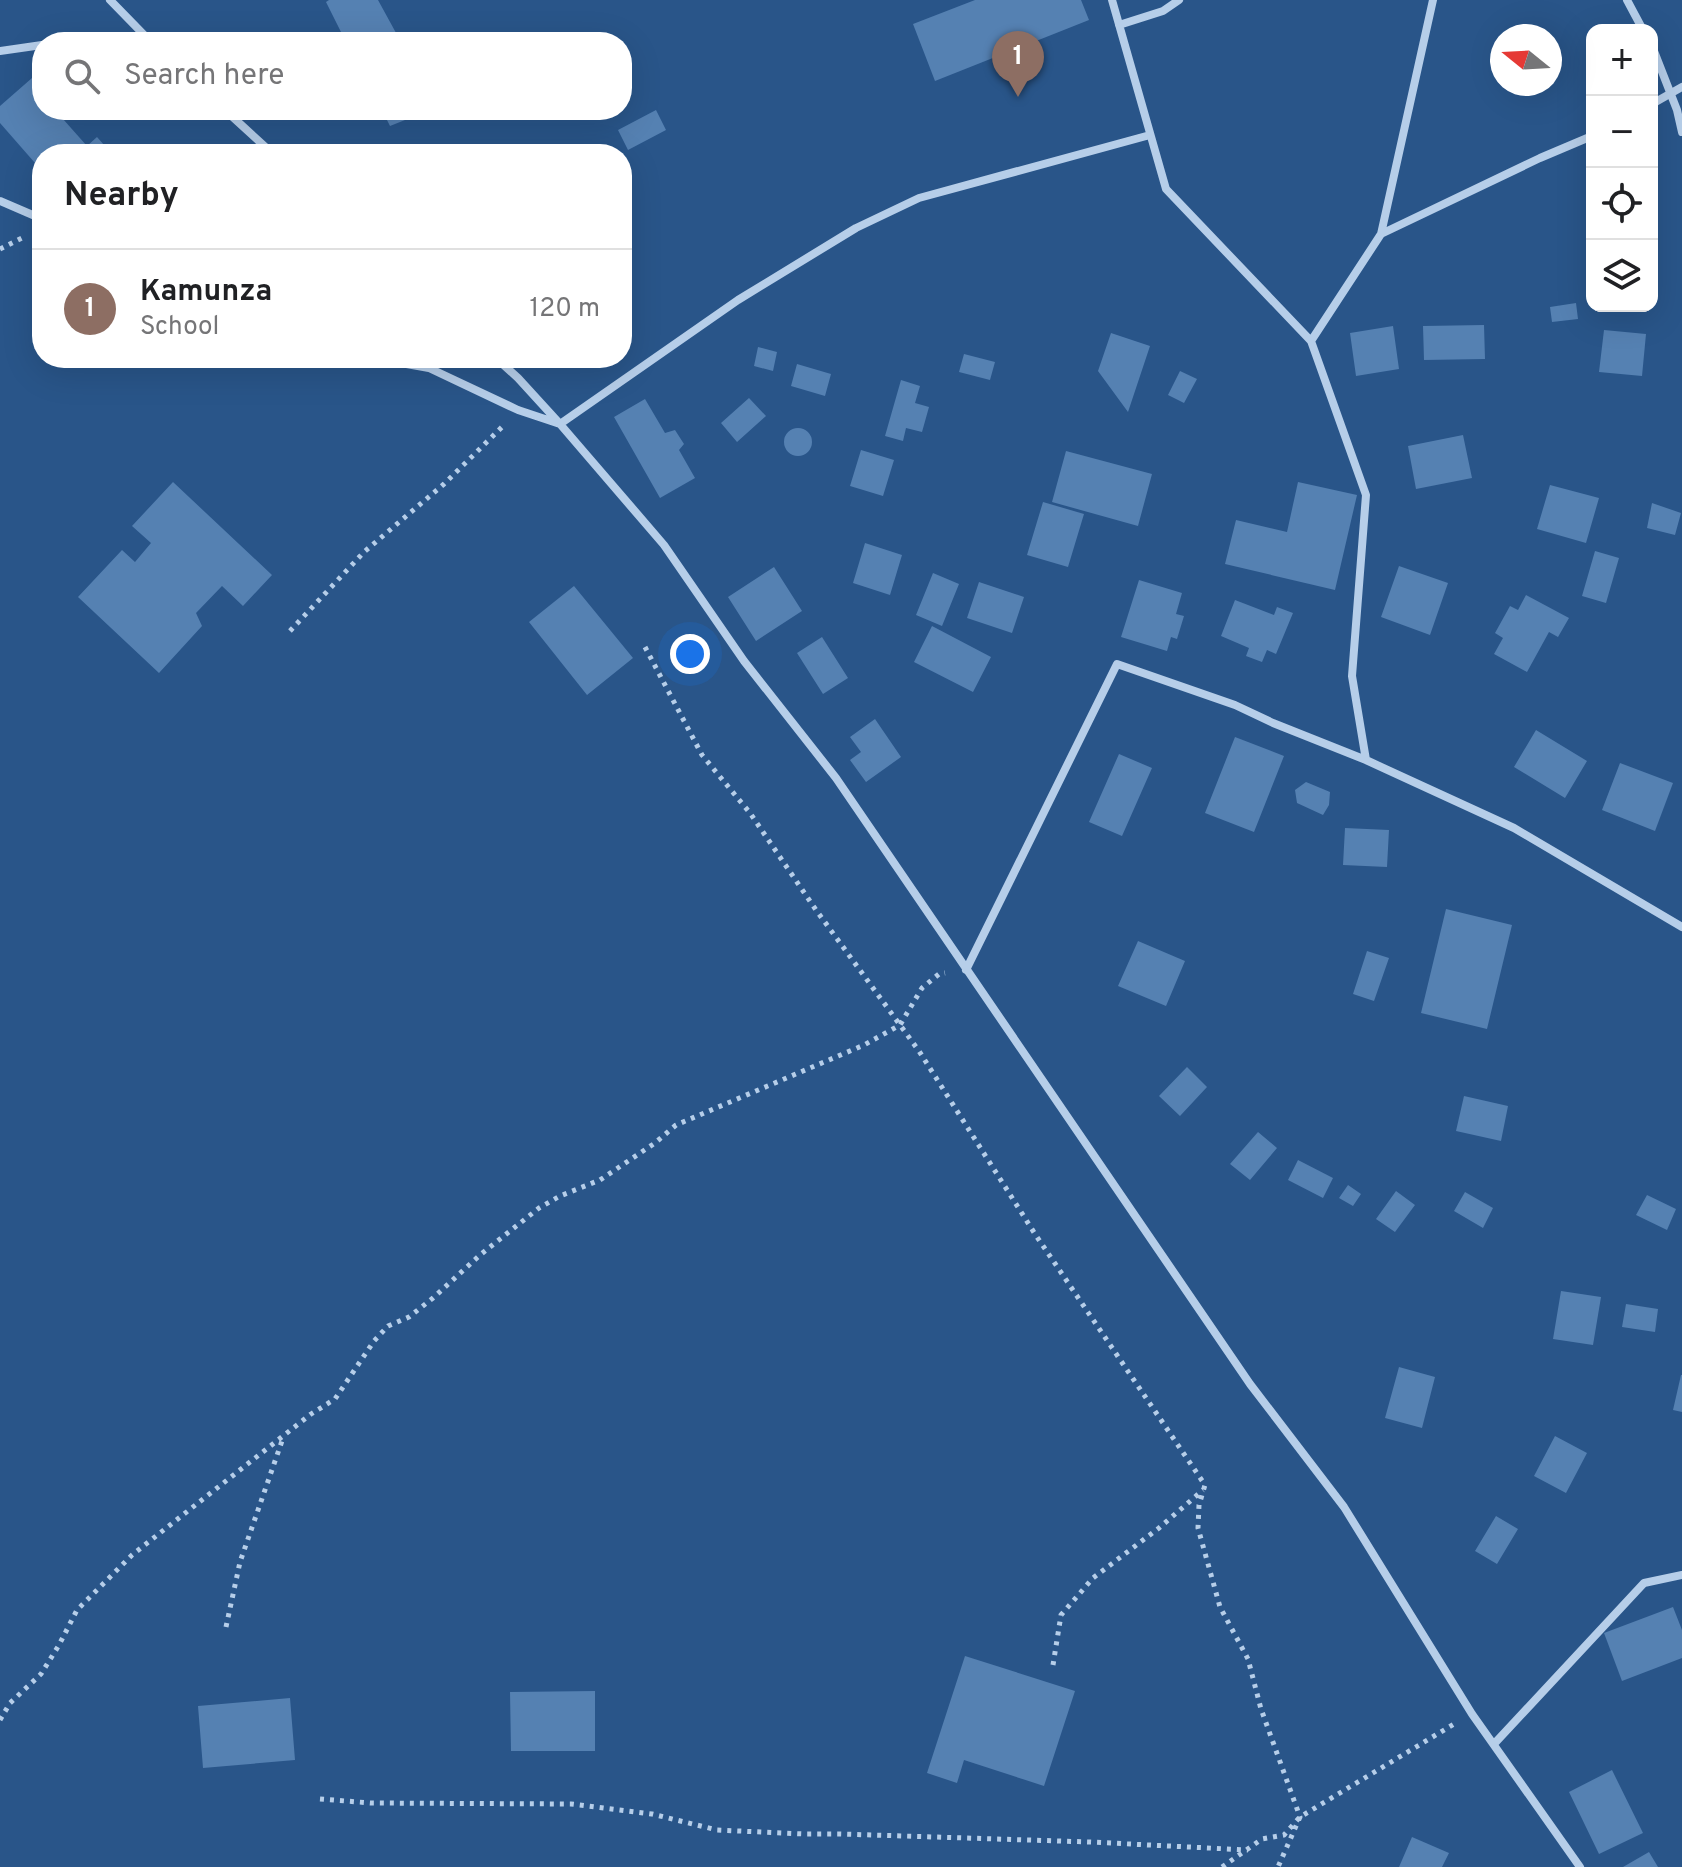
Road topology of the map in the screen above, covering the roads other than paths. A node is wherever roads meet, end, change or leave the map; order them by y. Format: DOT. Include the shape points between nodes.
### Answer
graph roads {
  1 [pos="110,0"];
  2 [pos="1112,0"];
  3 [pos="1179,0"];
  4 [pos="1433,0"];
  5 [pos="1627,0"];
  6 [pos="1640,24"];
  7 [pos="1119,25"];
  8 [pos="141,32"];
  9 [pos="32,46"];
  10 [pos="0,51"];
  11 [pos="1658,62"];
  12 [pos="1682,87"];
  13 [pos="1670,94"];
  14 [pos="1658,101"];
  15 [pos="236,120"];
  16 [pos="1682,132"];
  17 [pos="1150,135"];
  18 [pos="1586,139"];
  19 [pos="262,144"];
  20 [pos="0,201"];
  21 [pos="32,215"];
  22 [pos="1381,234"];
  23 [pos="1311,341"];
  24 [pos="429,368"];
  25 [pos="507,368"];
  26 [pos="560,424"];
  27 [pos="1366,760"];
  28 [pos="1682,927"];
  29 [pos="966,970"];
  30 [pos="1682,1575"];
  31 [pos="1494,1744"];
  32 [pos="1580,1867"];
  1 -- 8 [label="street"];
  2 -- 7 [label="street"];
  3 -- 7 [label="street"];
  4 -- 22 [label="street"];
  5 -- 6 [label="street"];
  7 -- 17 [label="street"];
  9 -- 10 [label="street"];
  11 -- 13 [label="street"];
  12 -- 13 [label="street"];
  13 -- 14 [label="street"];
  13 -- 16 [label="street"];
  15 -- 19 [label="street"];
  17 -- 23 [label="street" via="1166,189"];
  17 -- 26 [label="street" via="919,198 868,222 738,300"];
  18 -- 22 [label="street"];
  20 -- 21 [label="street"];
  22 -- 23 [label="street"];
  23 -- 27 [label="street" via="1366,495 1352,676"];
  24 -- 26 [label="street"];
  25 -- 26 [label="street"];
  26 -- 29 [label="street" via="664,545 744,661 836,778"];
  27 -- 28 [label="street" via="1514,828"];
  27 -- 29 [label="street" via="1235,705 1117,664"];
  29 -- 31 [label="street" via="1250,1384 1344,1507"];
  30 -- 31 [label="street" via="1644,1583"];
  31 -- 32 [label="street"];
}
